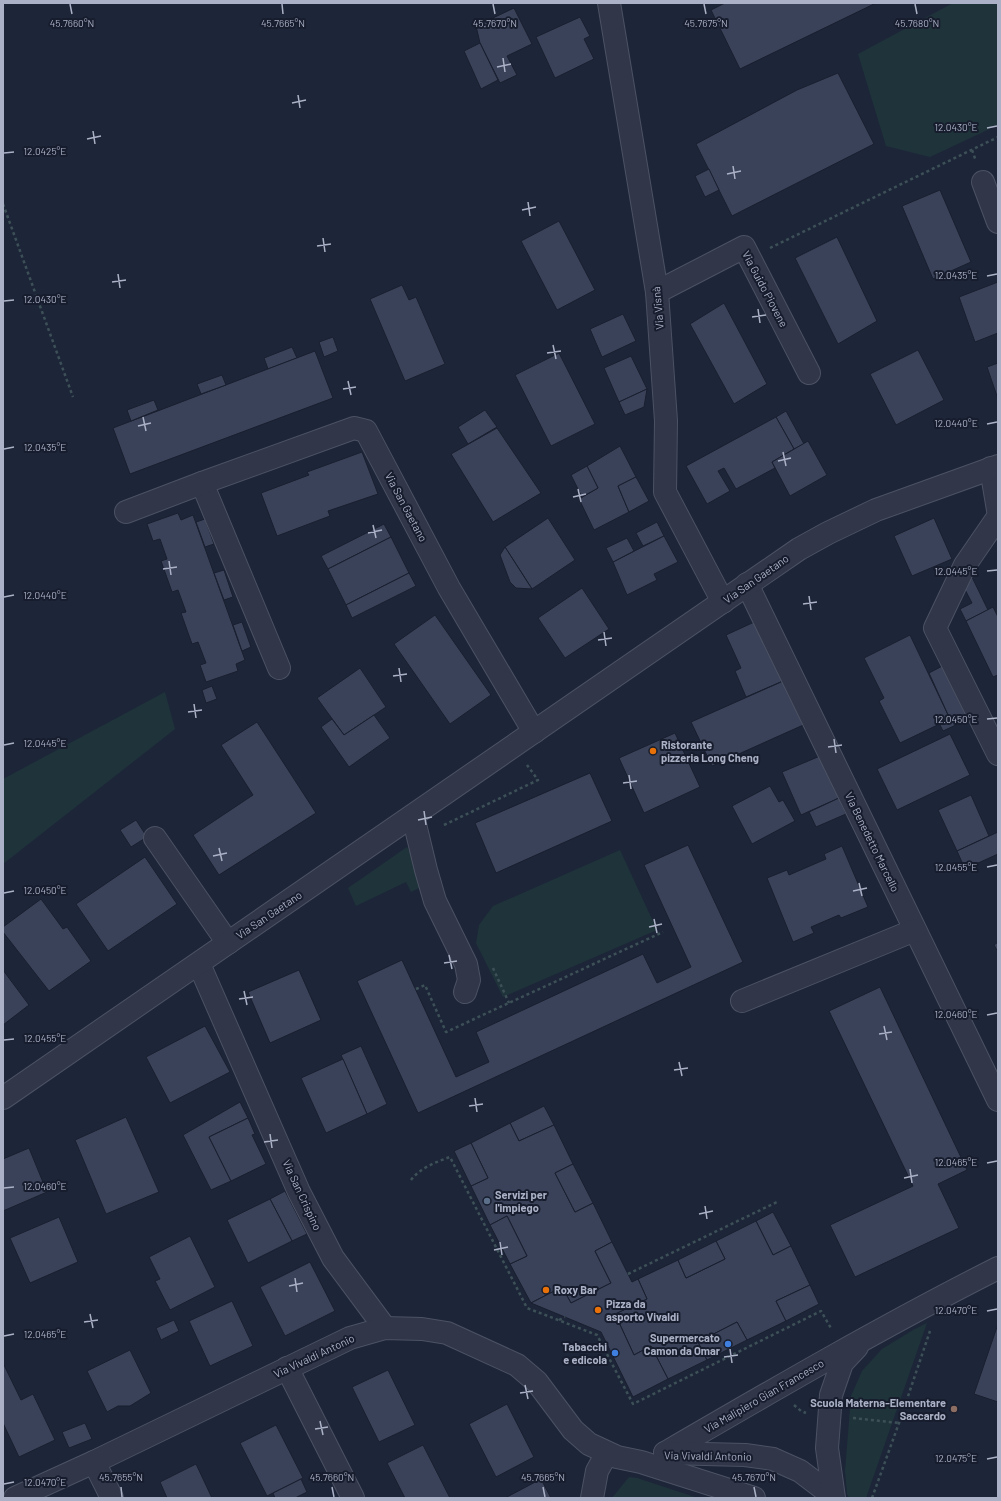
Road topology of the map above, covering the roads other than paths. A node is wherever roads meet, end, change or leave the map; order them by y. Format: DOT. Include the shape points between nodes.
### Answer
graph roads {
  1 [pos="609,3"];
  2 [pos="983,182"];
  3 [pos="998,222"];
  4 [pos="657,292"];
  5 [pos="808,373"];
  6 [pos="995,467"];
  7 [pos="202,483"];
  8 [pos="998,510"];
  9 [pos="126,512"];
  10 [pos="998,517"];
  11 [pos="747,584"];
  12 [pos="723,602"];
  13 [pos="279,668"];
  14 [pos="534,732"];
  15 [pos="998,754"];
  16 [pos="413,816"];
  17 [pos="155,838"];
  18 [pos="915,930"];
  19 [pos="228,943"];
  20 [pos="199,964"];
  21 [pos="465,992"];
  22 [pos="742,1002"];
  23 [pos="3,1098"];
  24 [pos="998,1100"];
  25 [pos="998,1268"];
  26 [pos="385,1328"];
  27 [pos="863,1339"];
  28 [pos="287,1368"];
  29 [pos="607,1453"];
  30 [pos="665,1453"];
  31 [pos="94,1462"];
  32 [pos="641,1462"];
  33 [pos="832,1497"];
  34 [pos="15,1498"];
  35 [pos="112,1498"];
  36 [pos="353,1498"];
  37 [pos="592,1498"];
  38 [pos="754,1498"];
  1 -- 4 [label="street, Via Visnà"];
  2 -- 3 [label="street"];
  4 -- 5 [label="street, Via Guido Piovene" via="744,247"];
  4 -- 12 [label="street, Via Visnà" via="666,421 665,492"];
  6 -- 8 [label="street"];
  6 -- 11 [label="street, Via San Gaetano" via="876,510 799,549"];
  7 -- 9 [label="street, Via San Gaetano"];
  7 -- 13 [label="street"];
  7 -- 14 [label="street, Via San Gaetano" via="354,428 366,431 449,588"];
  10 -- 15 [label="street" via="965,565 935,628"];
  11 -- 12 [label="street, Via San Gaetano"];
  11 -- 18 [label="street, Via Benedetto Marcello"];
  12 -- 14 [label="street, Via San Gaetano"];
  14 -- 16 [label="street, Via San Gaetano"];
  16 -- 19 [label="street, Via San Gaetano"];
  16 -- 21 [label="street" via="435,901 466,964 469,980"];
  17 -- 19 [label="street"];
  18 -- 22 [label="street"];
  18 -- 24 [label="street, Via Benedetto Marcello"];
  19 -- 20 [label="street, Via San Gaetano"];
  20 -- 23 [label="street, Via San Gaetano"];
  20 -- 26 [label="street, Via San Crispino" via="296,1185 332,1258"];
  25 -- 27 [label="street, Via Malipiero Gian Francesco"];
  26 -- 28 [label="street, Via Vivaldi Antonio" via="350,1338"];
  26 -- 29 [label="street, Via Vivaldi Antonio" via="447,1333 517,1365 537,1382 573,1430 589,1444"];
  27 -- 30 [label="street, Via Malipiero Gian Francesco"];
  27 -- 33 [label="street, Via Malipiero Gian Francesco" via="842,1363 832,1395 827,1448"];
  28 -- 31 [label="street, Via Vivaldi Antonio"];
  28 -- 36 [label="street"];
  29 -- 32 [label="street, Via Vivaldi Antonio"];
  29 -- 37 [label="street" via="597,1471"];
  30 -- 32 [label="street, Via Vivaldi Antonio"];
  30 -- 33 [label="street, Via Vivaldi Antonio" via="745,1455 773,1459 800,1471"];
  31 -- 34 [label="street, Via Vivaldi Antonio"];
  31 -- 35 [label="street"];
  32 -- 38 [label="street, Via Vivaldi Antonio"];
}
